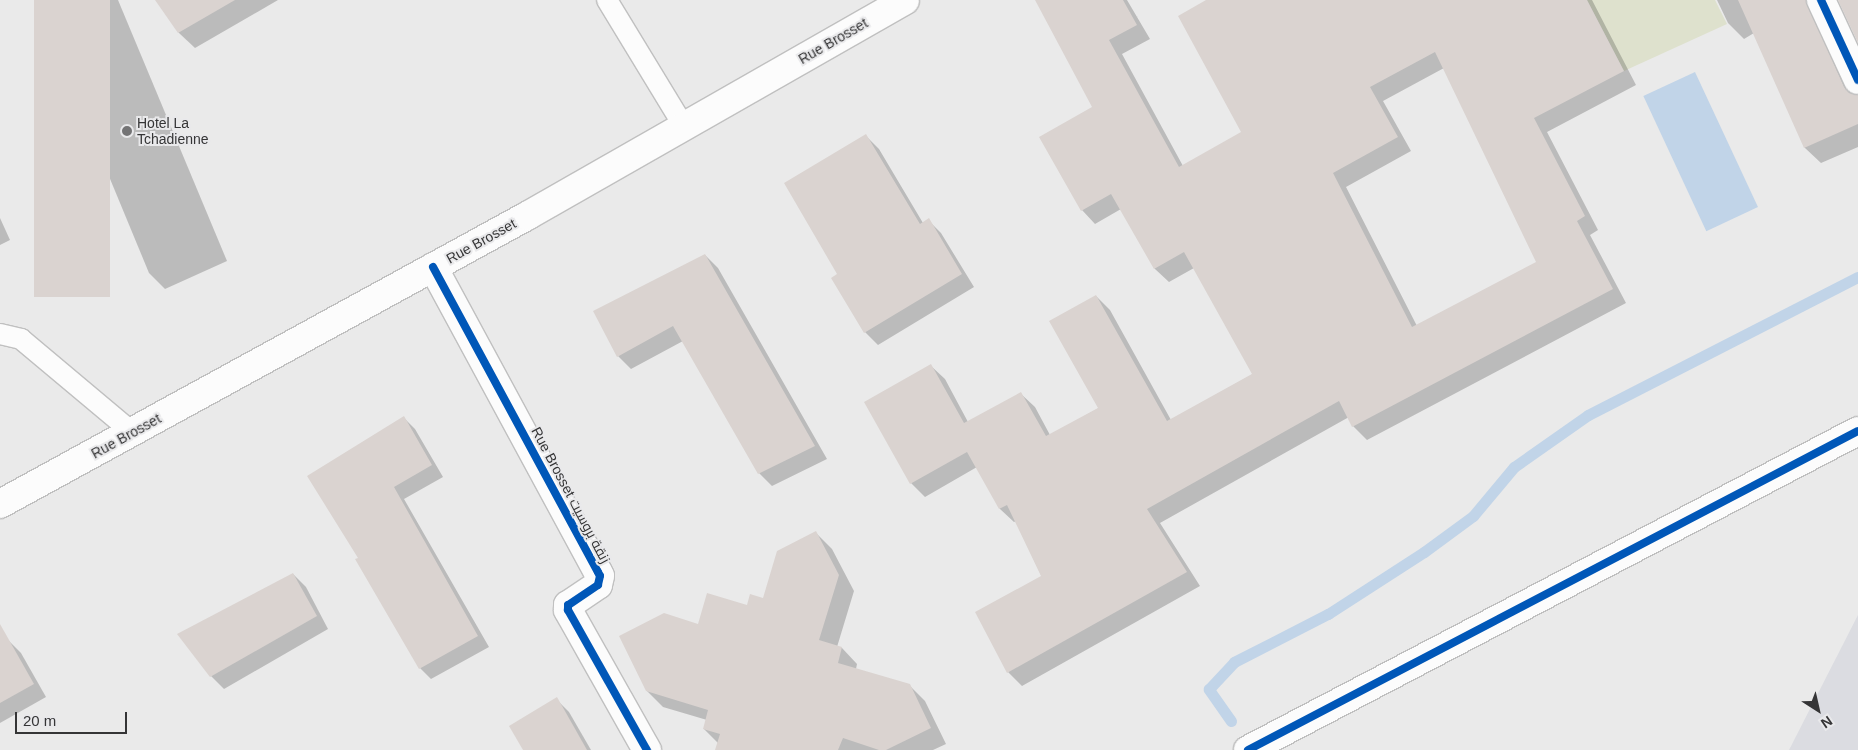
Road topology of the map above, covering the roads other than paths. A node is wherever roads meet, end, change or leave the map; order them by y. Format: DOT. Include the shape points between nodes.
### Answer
graph roads {
  1 [pos="607,0"];
  2 [pos="905,0"];
  3 [pos="1820,0"];
  4 [pos="1858,80"];
  5 [pos="683,125"];
  6 [pos="433,268"];
  7 [pos="0,334"];
  8 [pos="1858,431"];
  9 [pos="132,432"];
  10 [pos="0,504"];
  11 [pos="647,750"];
  12 [pos="1248,750"];
  1 -- 5 [label="lane"];
  2 -- 5 [label="street, Rue Brosset"];
  3 -- 4 [label="street"];
  5 -- 6 [label="street, Rue Brosset"];
  6 -- 9 [label="street, Rue Brosset"];
  6 -- 11 [label="street, Rue Brosset زنقة بروسيت" via="600,576 598,585 568,604 568,610"];
  7 -- 9 [label="lane" via="21,339"];
  8 -- 12 [label="street"];
  9 -- 10 [label="street, Rue Brosset"];
}
